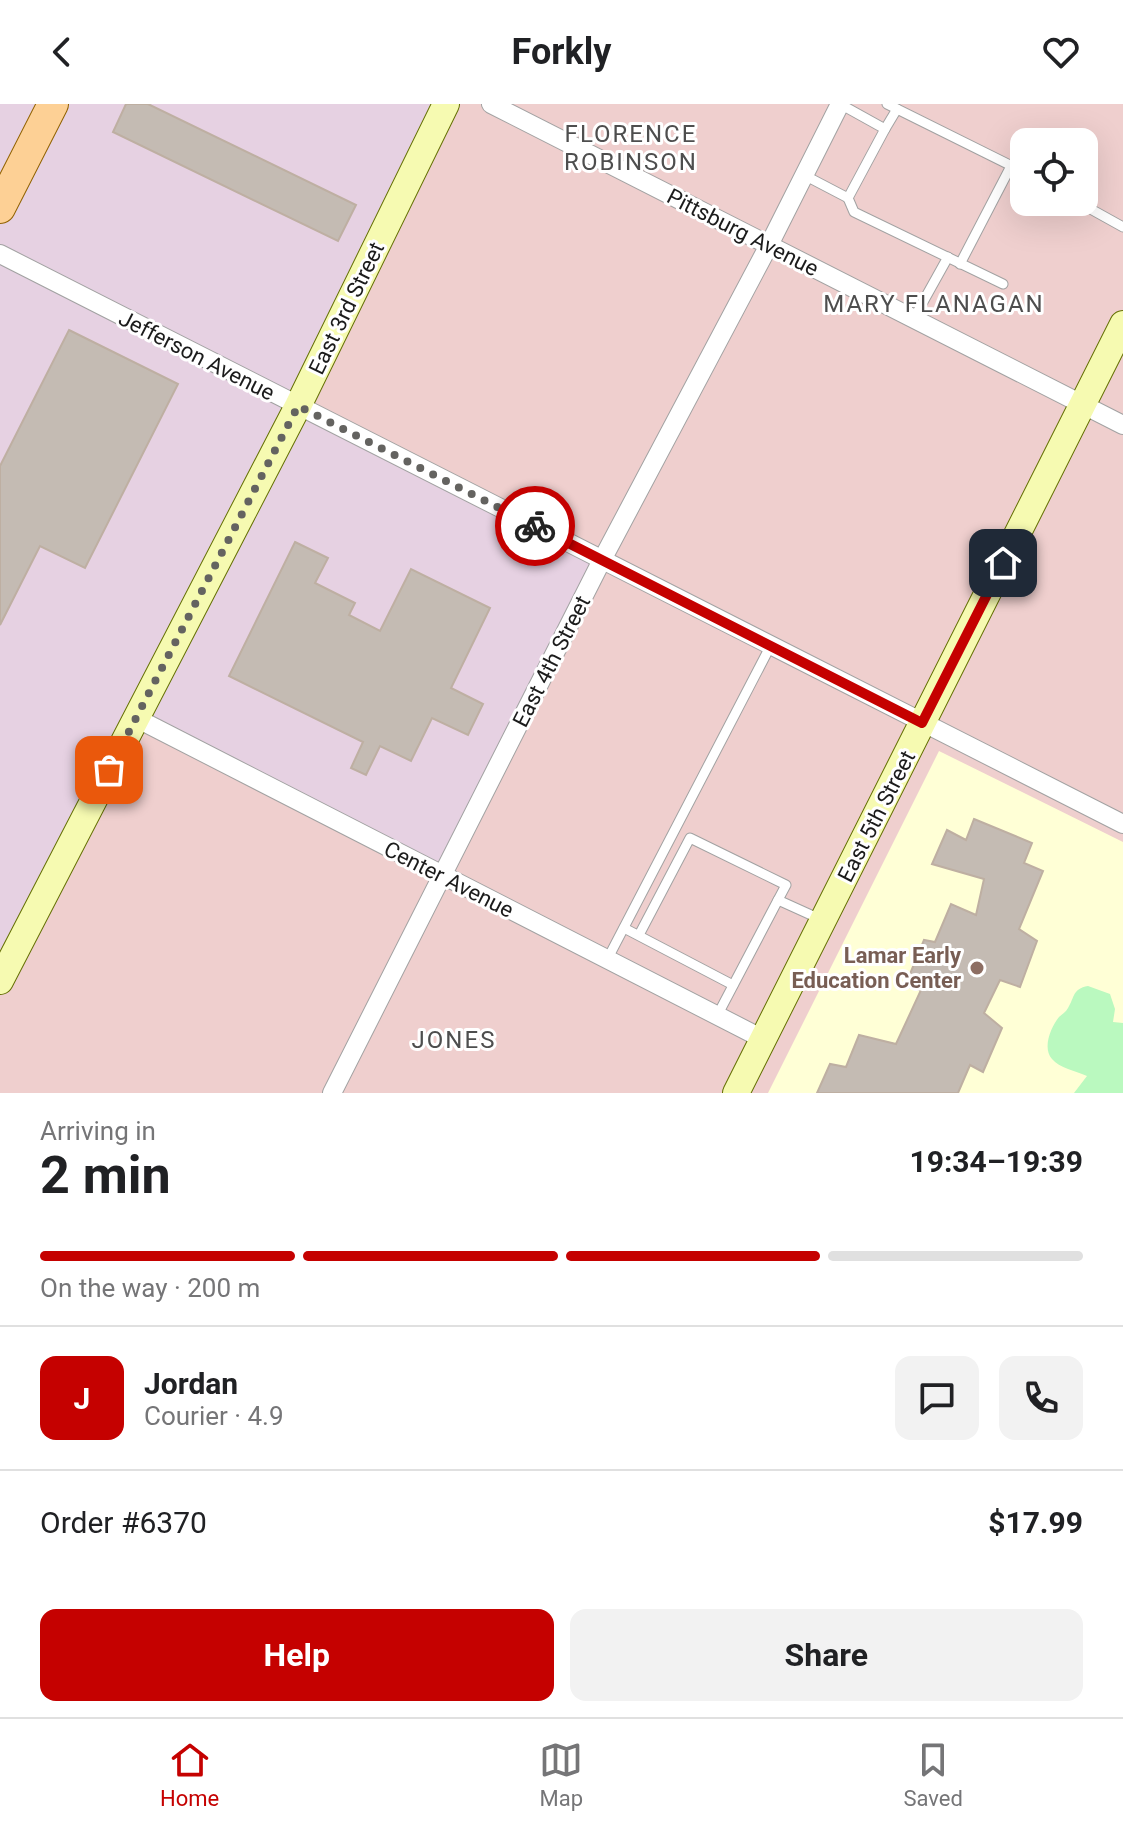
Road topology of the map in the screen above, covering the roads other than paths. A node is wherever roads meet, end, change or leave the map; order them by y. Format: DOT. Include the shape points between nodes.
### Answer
graph roads {
  1 [pos="53,104"];
  2 [pos="446,104"];
  3 [pos="491,104"];
  4 [pos="840,104"];
  5 [pos="887,104"];
  6 [pos="897,109"];
  7 [pos="885,129"];
  8 [pos="1010,166"];
  9 [pos="1010,168"];
  10 [pos="804,175"];
  11 [pos="848,198"];
  12 [pos="0,208"];
  13 [pos="1098,213"];
  14 [pos="1123,227"];
  15 [pos="769,245"];
  16 [pos="0,254"];
  17 [pos="948,257"];
  18 [pos="960,264"];
  19 [pos="1003,284"];
  20 [pos="914,318"];
  21 [pos="1123,324"];
  22 [pos="1083,404"];
  23 [pos="298,406"];
  24 [pos="1123,425"];
  25 [pos="602,560"];
  26 [pos="771,645"];
  27 [pos="136,718"];
  28 [pos="922,723"];
  29 [pos="1123,824"];
  30 [pos="674,830"];
  31 [pos="690,838"];
  32 [pos="443,875"];
  33 [pos="778,900"];
  34 [pos="823,921"];
  35 [pos="624,928"];
  36 [pos="639,935"];
  37 [pos="607,960"];
  38 [pos="0,981"];
  39 [pos="733,985"];
  40 [pos="717,1016"];
  41 [pos="763,1039"];
  42 [pos="332,1093"];
  43 [pos="736,1093"];
  1 -- 12 [label="main road"];
  2 -- 23 [label="street, East 3rd Street"];
  3 -- 15 [label="street, Pittsburg Avenue"];
  4 -- 7 [label="lane"];
  4 -- 10 [label="street, East 4th Street"];
  5 -- 6 [label="lane"];
  6 -- 7 [label="lane"];
  6 -- 8 [label="lane"];
  7 -- 11 [label="lane"];
  9 -- 18 [label="lane"];
  10 -- 11 [label="lane"];
  10 -- 15 [label="street, East 4th Street"];
  11 -- 17 [label="lane" via="854,212"];
  13 -- 14 [label="lane"];
  15 -- 20 [label="street, Pittsburg Avenue"];
  15 -- 25 [label="street, East 4th Street"];
  16 -- 23 [label="street, Jefferson Avenue"];
  17 -- 18 [label="lane"];
  17 -- 20 [label="lane"];
  18 -- 19 [label="lane"];
  20 -- 22 [label="street, Pittsburg Avenue"];
  21 -- 22 [label="street, East 5th Street"];
  22 -- 24 [label="street, Pittsburg Avenue"];
  22 -- 28 [label="street, East 5th Street"];
  23 -- 25 [label="street, Jefferson Avenue"];
  23 -- 27 [label="street, East 3rd Street"];
  25 -- 26 [label="street, Jefferson Avenue"];
  25 -- 32 [label="street, East 4th Street"];
  26 -- 28 [label="street, Jefferson Avenue"];
  26 -- 30 [label="lane"];
  27 -- 32 [label="street, Center Avenue"];
  27 -- 38 [label="street, East 3rd Street"];
  28 -- 29 [label="street, Jefferson Avenue"];
  28 -- 34 [label="street, East 5th Street"];
  30 -- 31 [label="lane"];
  30 -- 35 [label="lane"];
  31 -- 33 [label="lane" via="786,885"];
  31 -- 36 [label="lane"];
  32 -- 37 [label="street, Center Avenue"];
  32 -- 42 [label="street, East 4th Street"];
  33 -- 34 [label="lane"];
  33 -- 39 [label="lane"];
  34 -- 41 [label="street, East 5th Street"];
  35 -- 36 [label="lane"];
  35 -- 37 [label="lane"];
  36 -- 39 [label="lane"];
  37 -- 40 [label="street, Center Avenue"];
  39 -- 40 [label="lane"];
  40 -- 41 [label="street, Center Avenue"];
  41 -- 43 [label="street, East 5th Street"];
}
